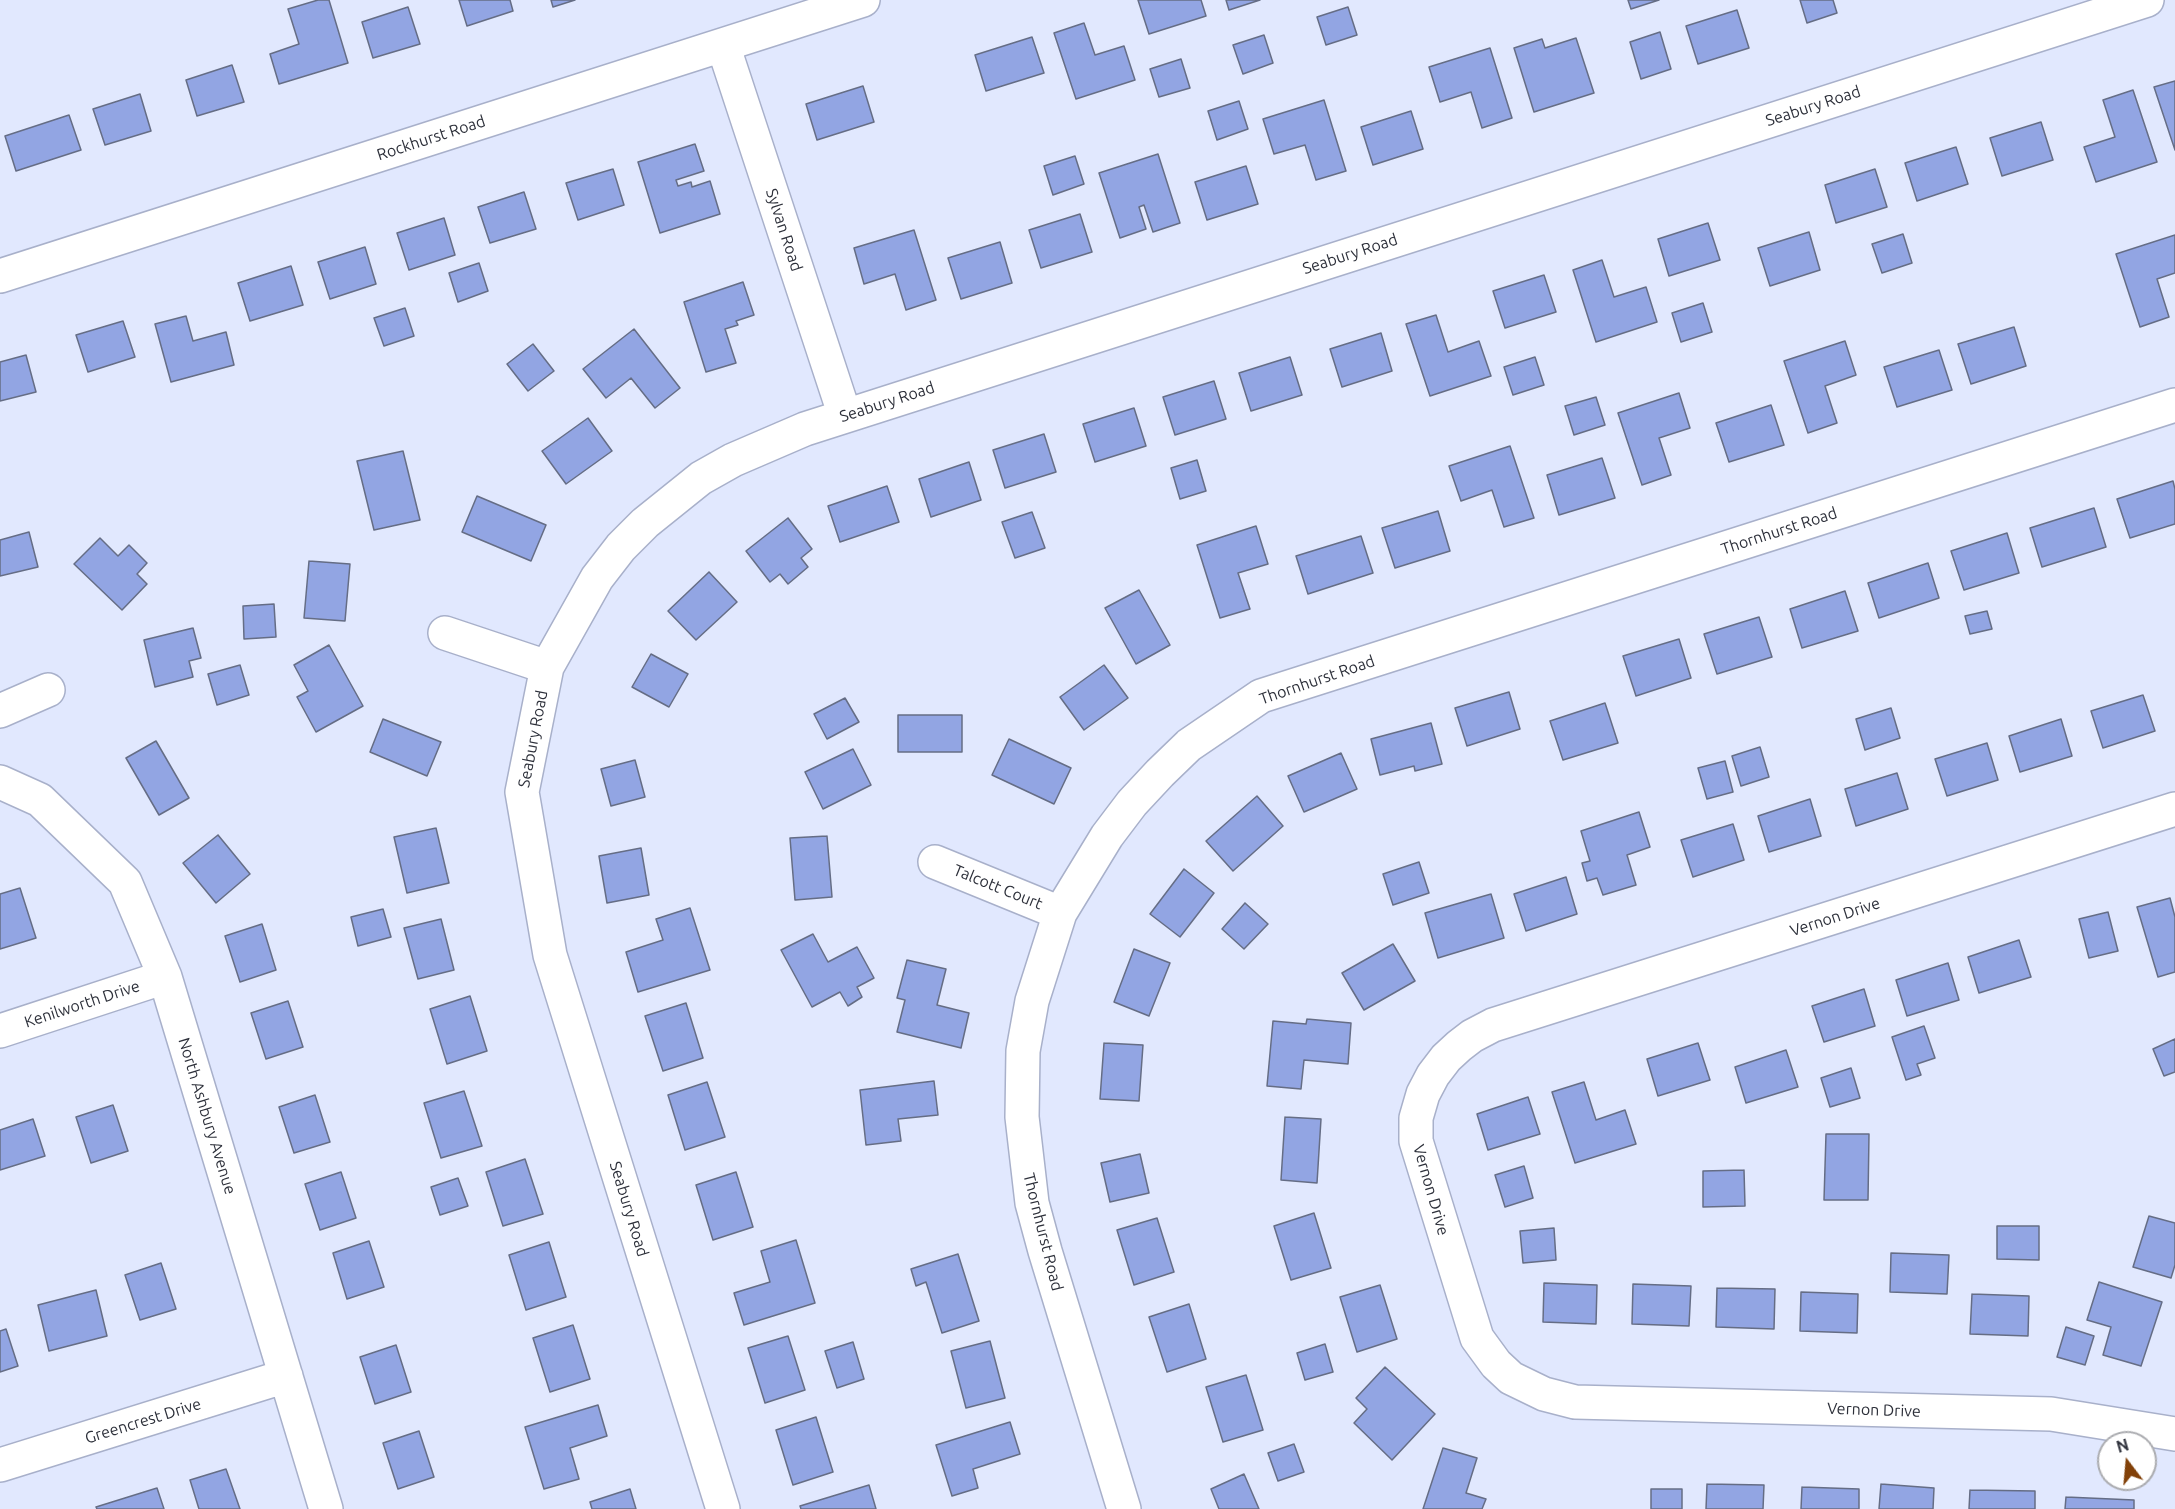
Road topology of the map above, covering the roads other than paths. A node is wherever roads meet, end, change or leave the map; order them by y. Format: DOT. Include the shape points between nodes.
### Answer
graph roads {
  1 [pos="863,0"];
  2 [pos="2147,0"];
  3 [pos="723,45"];
  4 [pos="0,276"];
  5 [pos="2175,405"];
  6 [pos="845,416"];
  7 [pos="445,633"];
  8 [pos="547,667"];
  9 [pos="48,690"];
  10 [pos="0,711"];
  11 [pos="0,782"];
  12 [pos="2175,809"];
  13 [pos="935,862"];
  14 [pos="1060,913"];
  15 [pos="165,977"];
  16 [pos="0,1030"];
  17 [pos="286,1376"];
  18 [pos="2175,1434"];
  19 [pos="0,1466"];
  20 [pos="1120,1508"];
  21 [pos="326,1509"];
  22 [pos="723,1509"];
  1 -- 3 [label="street, Rockhurst Road"];
  2 -- 6 [label="street, Seabury Road"];
  3 -- 4 [label="street, Rockhurst Road"];
  3 -- 6 [label="street, Sylvan Road"];
  5 -- 14 [label="street, Thornhurst Road" via="1261,696 1189,745 1132,803"];
  6 -- 8 [label="street, Seabury Road" via="733,460 701,478 660,510 621,546 597,578"];
  7 -- 8 [label="street"];
  8 -- 22 [label="street, Seabury Road" via="522,792 550,955"];
  9 -- 10 [label="street"];
  11 -- 15 [label="street, North Ashbury Avenue" via="40,800 125,882"];
  12 -- 18 [label="street, Vernon Drive" via="1493,1025 1459,1046 1433,1075 1416,1118 1416,1141 1477,1338 1511,1378 1544,1394 1575,1402 2051,1414"];
  13 -- 14 [label="street, Talcott Court"];
  14 -- 20 [label="street, Thornhurst Road" via="1032,1001 1023,1051 1026,1162 1045,1251"];
  15 -- 16 [label="street, Kenilworth Drive"];
  15 -- 17 [label="street, North Ashbury Avenue"];
  17 -- 19 [label="street, Greencrest Drive"];
  17 -- 21 [label="street, North Ashbury Avenue"];
}
